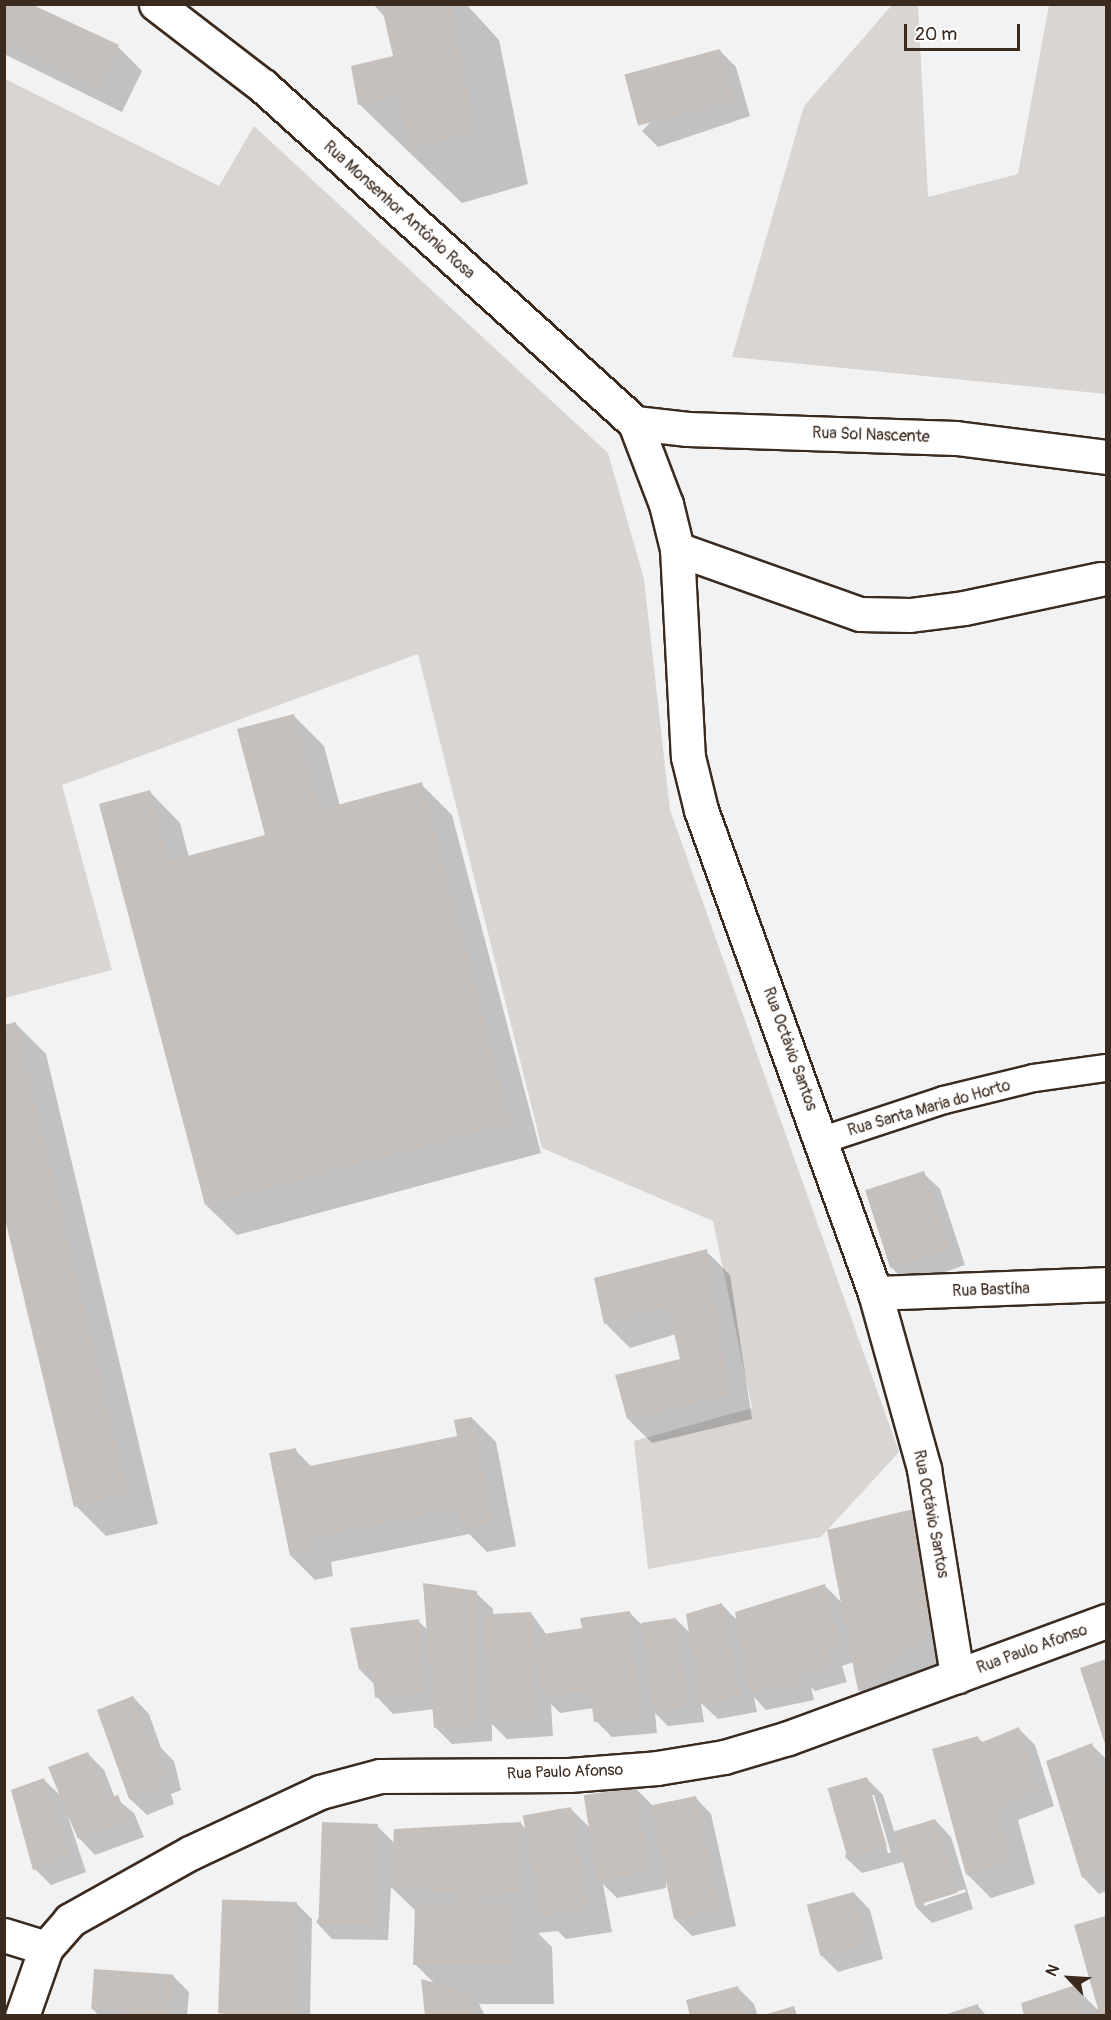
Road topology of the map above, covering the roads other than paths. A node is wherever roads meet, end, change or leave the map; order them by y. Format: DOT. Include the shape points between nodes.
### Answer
graph roads {
  1 [pos="156,4"];
  2 [pos="635,423"];
  3 [pos="1107,457"];
  4 [pos="677,549"];
  5 [pos="1101,579"];
  6 [pos="1107,1068"];
  7 [pos="823,1140"];
  8 [pos="1107,1284"];
  9 [pos="875,1293"];
  10 [pos="1107,1621"];
  11 [pos="957,1676"];
  12 [pos="4,1935"];
  13 [pos="46,1948"];
  14 [pos="22,2016"];
  1 -- 2 [label="street, Rua Monsenhor Antônio Rosa" via="263,86"];
  2 -- 3 [label="street, Rua Sol Nascente" via="688,429 956,438"];
  2 -- 4 [label="street, Rua Octávio Santos" via="666,504"];
  4 -- 5 [label="street" via="860,614 910,615 964,608"];
  4 -- 7 [label="street, Rua Octávio Santos" via="688,757 698,800 714,855"];
  6 -- 7 [label="street, Rua Santa Maria do Horto" via="1034,1078 944,1100"];
  7 -- 9 [label="street, Rua Octávio Santos"];
  8 -- 9 [label="street, Rua Bastíha"];
  9 -- 11 [label="street, Rua Octávio Santos" via="924,1469"];
  10 -- 11 [label="street, Rua Paulo Afonso"];
  11 -- 13 [label="street, Rua Paulo Afonso" via="788,1738 724,1756 657,1768 569,1775 380,1776 320,1792 271,1812 130,1884 70,1920"];
  12 -- 13 [label="street"];
  13 -- 14 [label="street"];
}
